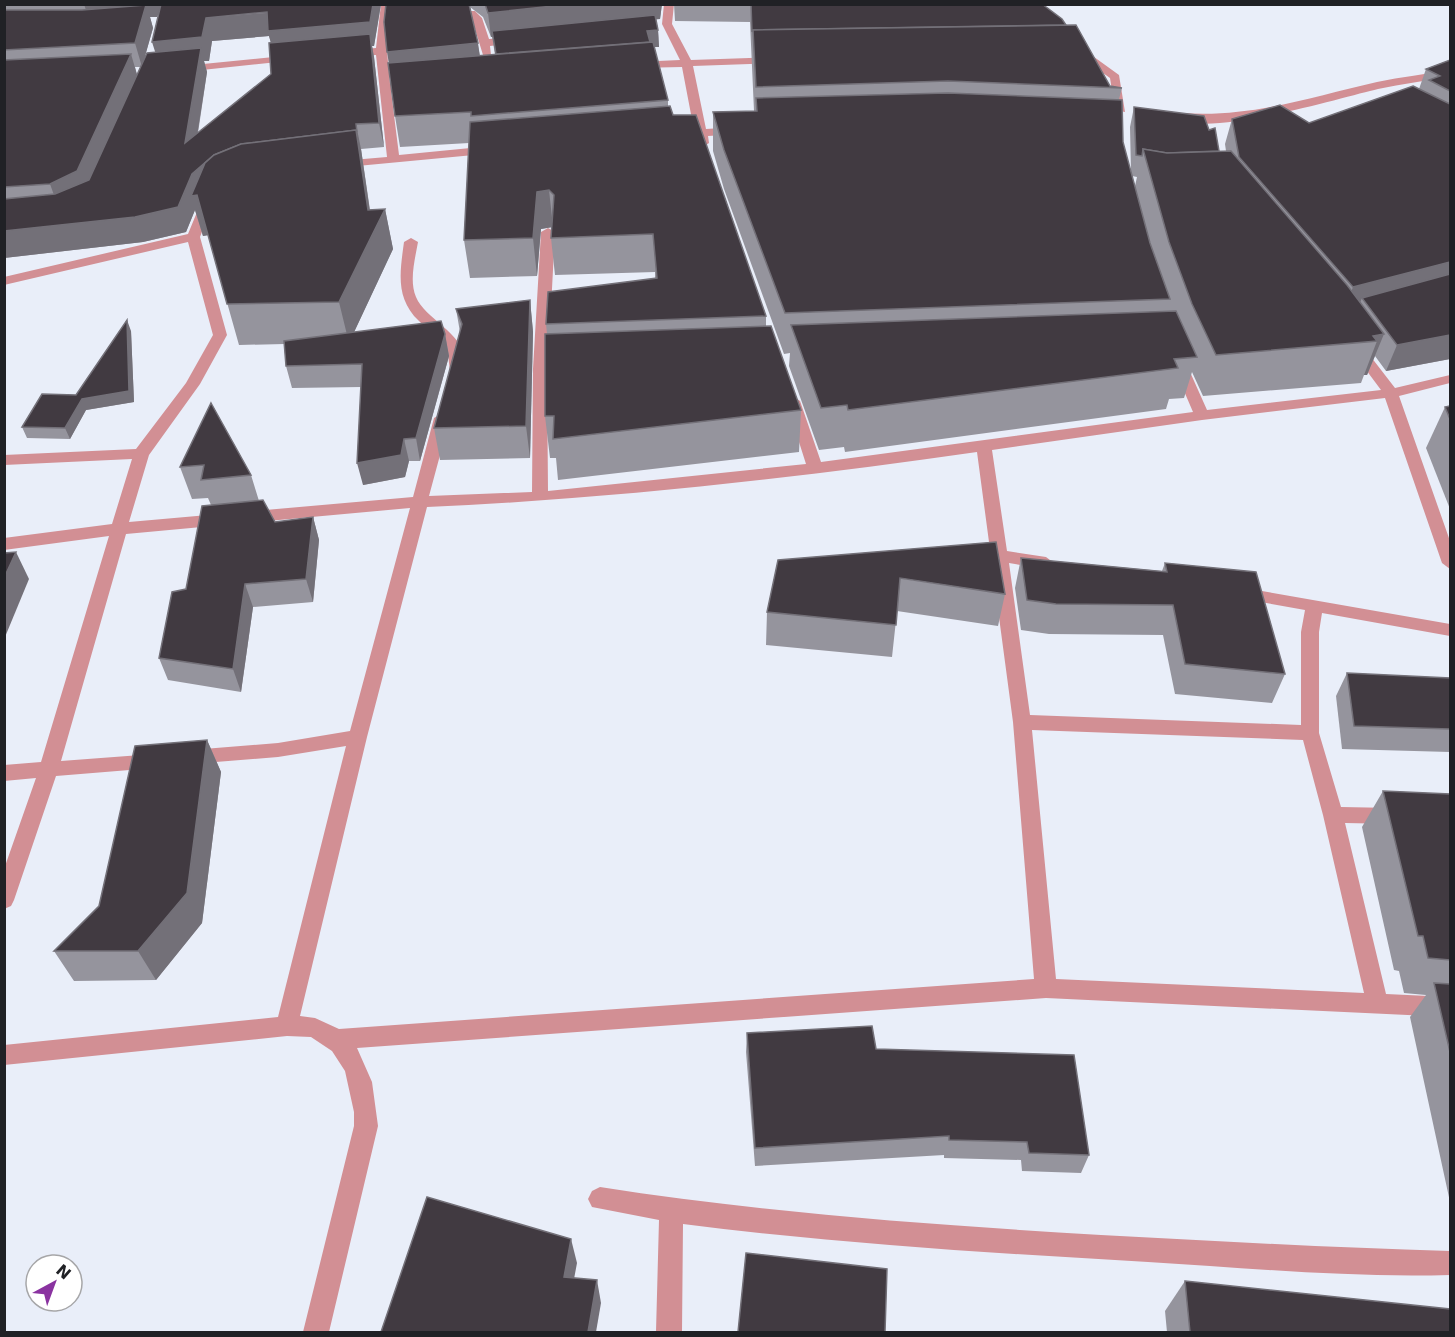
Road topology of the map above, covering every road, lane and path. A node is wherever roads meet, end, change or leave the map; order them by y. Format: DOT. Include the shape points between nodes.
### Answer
graph roads {
  1 [pos="386,4"];
  2 [pos="669,4"];
  3 [pos="436,14"];
  4 [pos="530,38"];
  5 [pos="485,43"];
  6 [pos="1070,44"];
  7 [pos="381,51"];
  8 [pos="337,55"];
  9 [pos="304,57"];
  10 [pos="1063,57"];
  11 [pos="1087,57"];
  12 [pos="792,60"];
  13 [pos="687,62"];
  14 [pos="489,64"];
  15 [pos="618,66"];
  16 [pos="171,70"];
  17 [pos="1450,73"];
  18 [pos="421,83"];
  19 [pos="1371,87"];
  20 [pos="386,88"];
  21 [pos="1391,97"];
  22 [pos="1125,114"];
  23 [pos="1167,115"];
  24 [pos="746,131"];
  25 [pos="700,133"];
  26 [pos="665,135"];
  27 [pos="501,149"];
  28 [pos="706,156"];
  29 [pos="393,159"];
  30 [pos="325,167"];
  31 [pos="220,189"];
  32 [pos="548,232"];
  33 [pos="193,237"];
  34 [pos="411,242"];
  35 [pos="4,281"];
  36 [pos="1347,335"];
  37 [pos="1171,346"];
  38 [pos="587,367"];
  39 [pos="540,369"];
  40 [pos="453,379"];
  41 [pos="1450,379"];
  42 [pos="789,388"];
  43 [pos="1391,393"];
  44 [pos="447,401"];
  45 [pos="1202,415"];
  46 [pos="984,445"];
  47 [pos="141,454"];
  48 [pos="4,460"];
  49 [pos="815,467"];
  50 [pos="540,497"];
  51 [pos="420,502"];
  52 [pos="117,529"];
  53 [pos="4,544"];
  54 [pos="998,555"];
  55 [pos="1450,563"];
  56 [pos="1068,566"];
  57 [pos="1220,590"];
  58 [pos="1314,605"];
  59 [pos="1450,630"];
  60 [pos="1022,722"];
  61 [pos="1310,733"];
  62 [pos="358,737"];
  63 [pos="49,769"];
  64 [pos="4,773"];
  65 [pos="1333,815"];
  66 [pos="1415,816"];
  67 [pos="4,900"];
  68 [pos="1046,988"];
  69 [pos="1377,1003"];
  70 [pos="1450,1006"];
  71 [pos="287,1026"];
  72 [pos="334,1040"];
  73 [pos="4,1055"];
  74 [pos="600,1199"];
  75 [pos="671,1211"];
  76 [pos="1450,1263"];
  77 [pos="316,1332"];
  78 [pos="669,1332"];
  1 -- 7 [label="street" via="390,18"];
  2 -- 13 [label="street" via="662,24"];
  3 -- 5 [label="street" via="471,13 477,18"];
  4 -- 5 [label="street"];
  5 -- 14 [label="street"];
  6 -- 11 [label="street"];
  7 -- 8 [label="street"];
  7 -- 20 [label="street"];
  9 -- 16 [label="street"];
  10 -- 11 [label="street"];
  11 -- 22 [label="street" via="1115,77"];
  12 -- 13 [label="street"];
  13 -- 15 [label="street"];
  13 -- 25 [label="street"];
  17 -- 19 [label="street"];
  18 -- 20 [label="street"];
  19 -- 21 [label="street"];
  19 -- 23 [label="street" via="1214,125"];
  20 -- 29 [label="street"];
  24 -- 25 [label="street"];
  25 -- 26 [label="street"];
  25 -- 28 [label="street"];
  27 -- 29 [label="street"];
  29 -- 30 [label="street"];
  31 -- 33 [label="street" via="209,199"];
  32 -- 39 [label="street"];
  33 -- 35 [label="street"];
  33 -- 47 [label="street" via="220,335 193,384"];
  34 -- 40 [label="street" via="408,296 427,324 456,345"];
  36 -- 43 [label="street"];
  37 -- 45 [label="street"];
  38 -- 39 [label="street"];
  39 -- 50 [label="street"];
  41 -- 43 [label="street"];
  42 -- 49 [label="street"];
  43 -- 45 [label="street"];
  43 -- 55 [label="street"];
  44 -- 51 [label="street"];
  45 -- 46 [label="street"];
  46 -- 49 [label="street"];
  46 -- 54 [label="street"];
  47 -- 48 [label="street"];
  47 -- 52 [label="street"];
  49 -- 50 [label="street"];
  50 -- 51 [label="street"];
  51 -- 52 [label="street"];
  51 -- 62 [label="street"];
  52 -- 53 [label="street"];
  52 -- 63 [label="street"];
  54 -- 56 [label="street"];
  54 -- 60 [label="street"];
  57 -- 58 [label="street"];
  58 -- 59 [label="street"];
  58 -- 61 [label="street" via="1310,632"];
  60 -- 61 [label="street"];
  60 -- 68 [label="street"];
  61 -- 65 [label="street"];
  62 -- 63 [label="street" via="278,750"];
  62 -- 71 [label="street"];
  63 -- 64 [label="street"];
  63 -- 67 [label="street"];
  65 -- 66 [label="street"];
  65 -- 69 [label="street"];
  68 -- 69 [label="street"];
  68 -- 72 [label="street"];
  69 -- 70 [label="street"];
  71 -- 72 [label="street" via="315,1028"];
  71 -- 73 [label="street"];
  72 -- 77 [label="street" via="360,1076 366,1126"];
  74 -- 75 [label="street"];
  75 -- 76 [label="street" via="925,1237 1344,1261"];
  75 -- 78 [label="street"];
}
